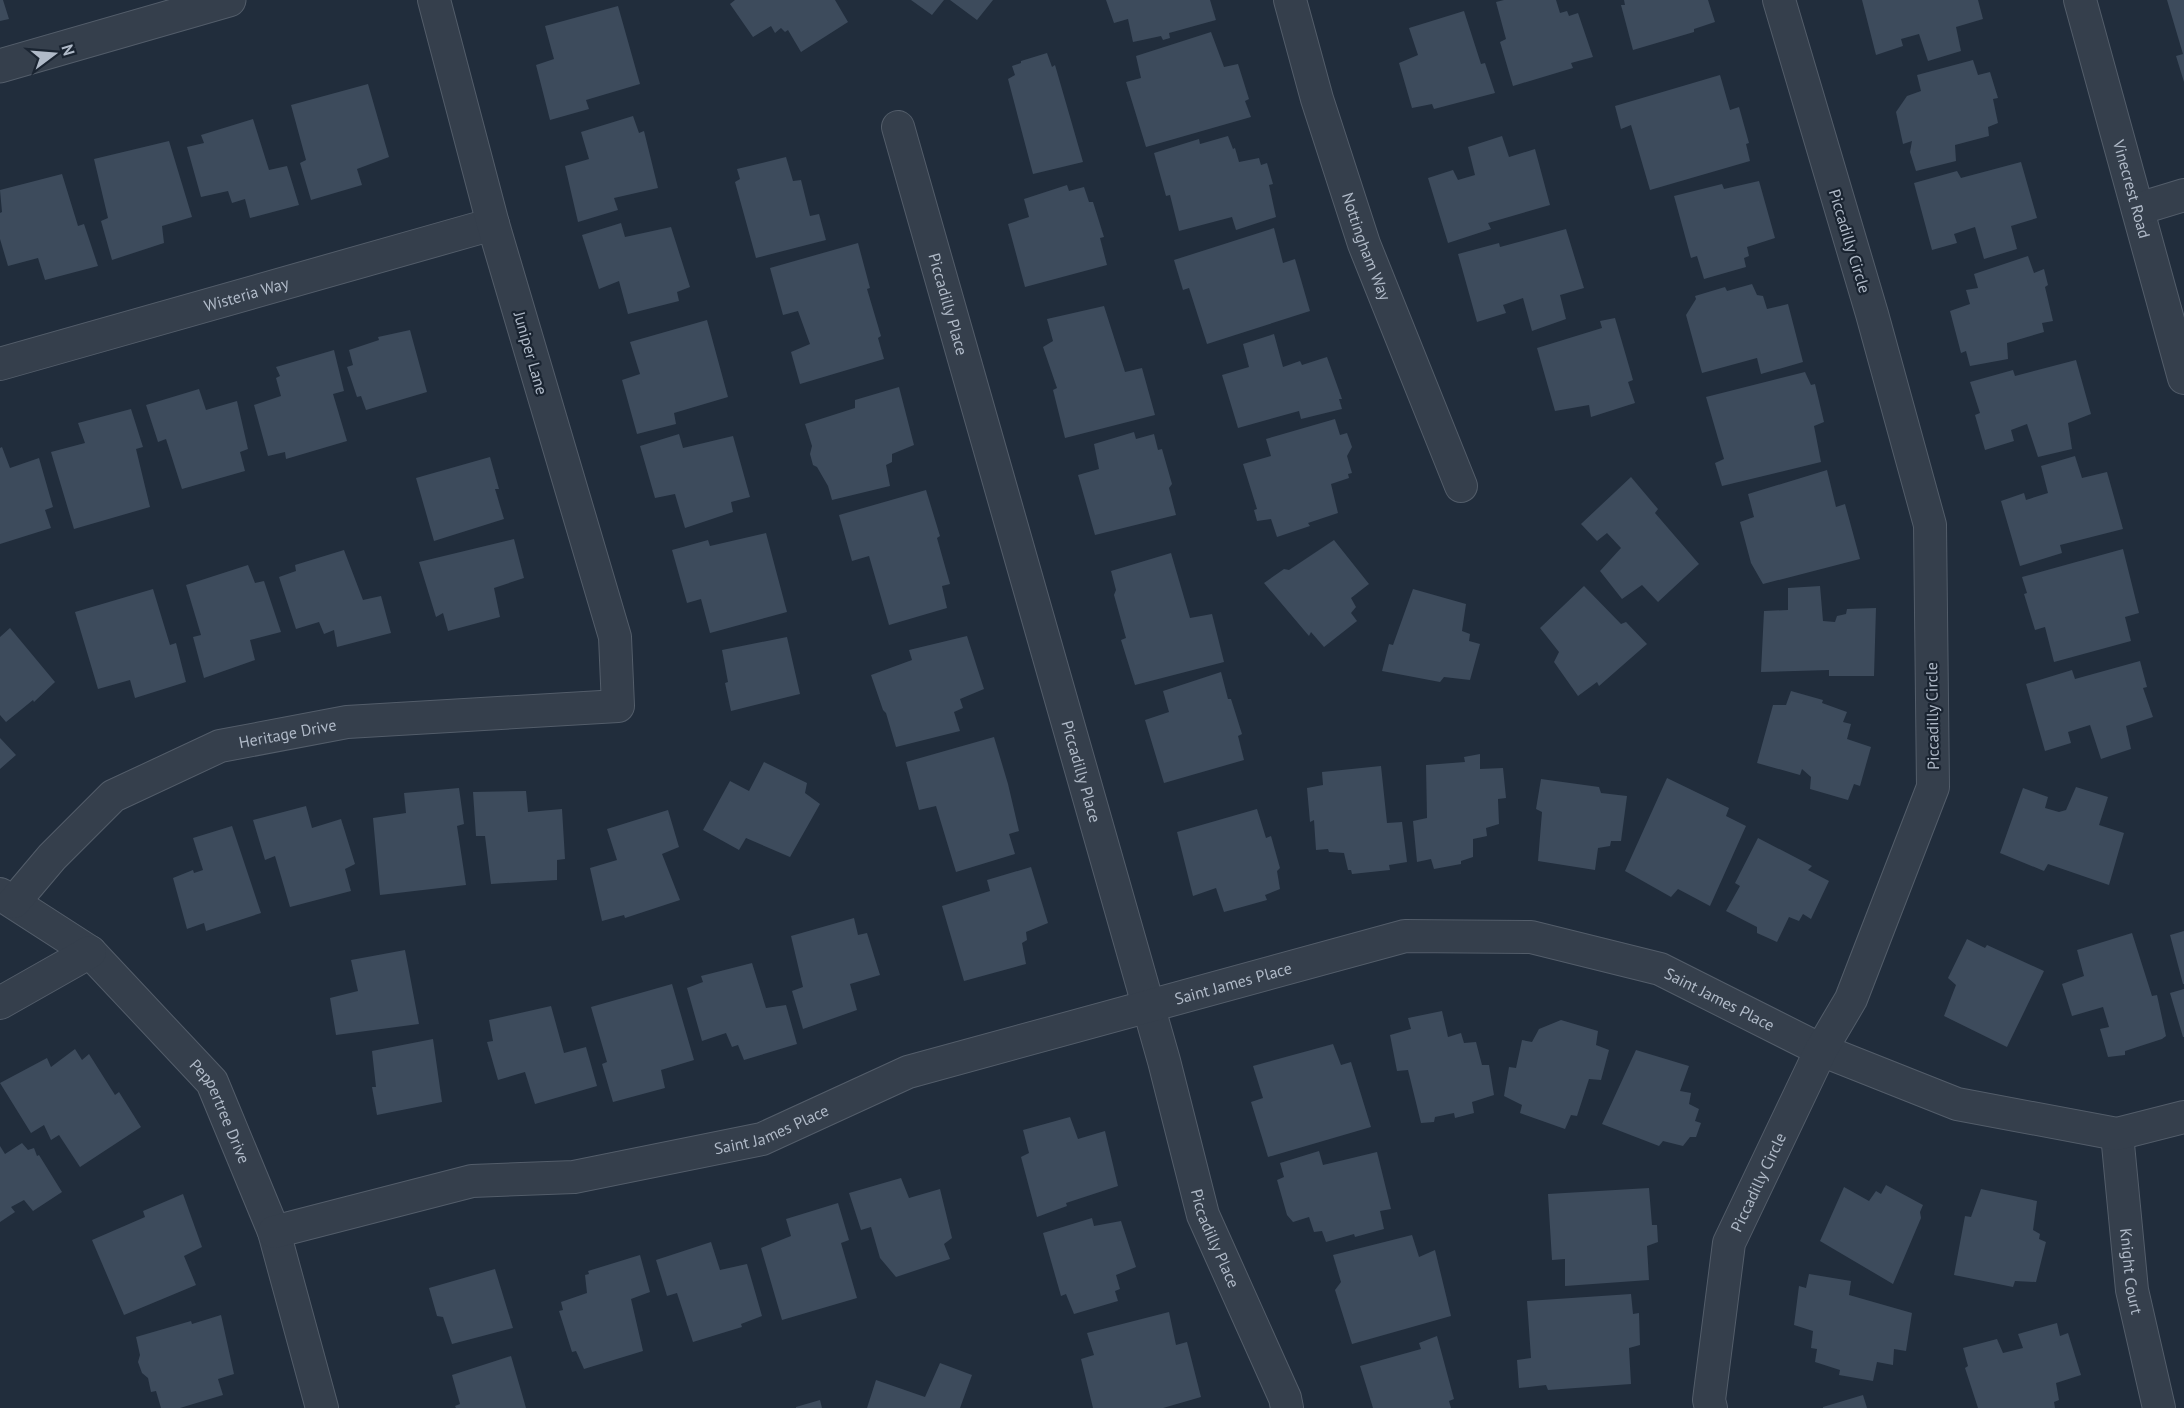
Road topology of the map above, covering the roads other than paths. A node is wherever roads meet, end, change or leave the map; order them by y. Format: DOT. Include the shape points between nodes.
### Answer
graph roads {
  1 [pos="229,0"];
  2 [pos="434,0"];
  3 [pos="1290,0"];
  4 [pos="1779,0"];
  5 [pos="2080,0"];
  6 [pos="0,66"];
  7 [pos="898,127"];
  8 [pos="2184,195"];
  9 [pos="2138,209"];
  10 [pos="492,224"];
  11 [pos="0,364"];
  12 [pos="2184,378"];
  13 [pos="1461,486"];
  14 [pos="618,706"];
  15 [pos="7,898"];
  16 [pos="90,951"];
  17 [pos="0,1003"];
  18 [pos="1148,1005"];
  19 [pos="1821,1050"];
  20 [pos="2184,1118"];
  21 [pos="2117,1134"];
  22 [pos="274,1232"];
  23 [pos="322,1408"];
  24 [pos="1287,1408"];
  25 [pos="1712,1408"];
  26 [pos="2159,1408"];
  1 -- 6 [label="street"];
  2 -- 10 [label="street, Juniper Lane"];
  3 -- 13 [label="street, Nottingham Way" via="1364,244"];
  4 -- 19 [label="street, Piccadilly Circle" via="1930,525 1933,788 1851,999"];
  5 -- 9 [label="street, Vinecrest Road"];
  7 -- 18 [label="street, Piccadilly Place"];
  8 -- 9 [label="street"];
  9 -- 12 [label="street, Vinecrest Road"];
  10 -- 11 [label="street, Wisteria Way"];
  10 -- 14 [label="street, Juniper Lane" via="615,637"];
  14 -- 15 [label="street, Heritage Drive" via="347,722 220,746 113,796"];
  15 -- 16 [label="street, Peppertree Drive"];
  16 -- 17 [label="street"];
  16 -- 22 [label="street, Peppertree Drive" via="212,1082"];
  18 -- 19 [label="street, Saint James Place" via="1405,936 1531,937 1660,969"];
  18 -- 22 [label="street, Saint James Place" via="908,1072 762,1140 574,1177 472,1181"];
  18 -- 24 [label="street, Piccadilly Place" via="1203,1215 1286,1398"];
  19 -- 21 [label="street, Saint James Place" via="1957,1104"];
  19 -- 25 [label="street, Piccadilly Circle" via="1729,1243 1709,1400"];
  20 -- 21 [label="street, Saint James Place"];
  21 -- 26 [label="street, Knight Court" via="2132,1290"];
  22 -- 23 [label="street, Peppertree Drive"];
}
